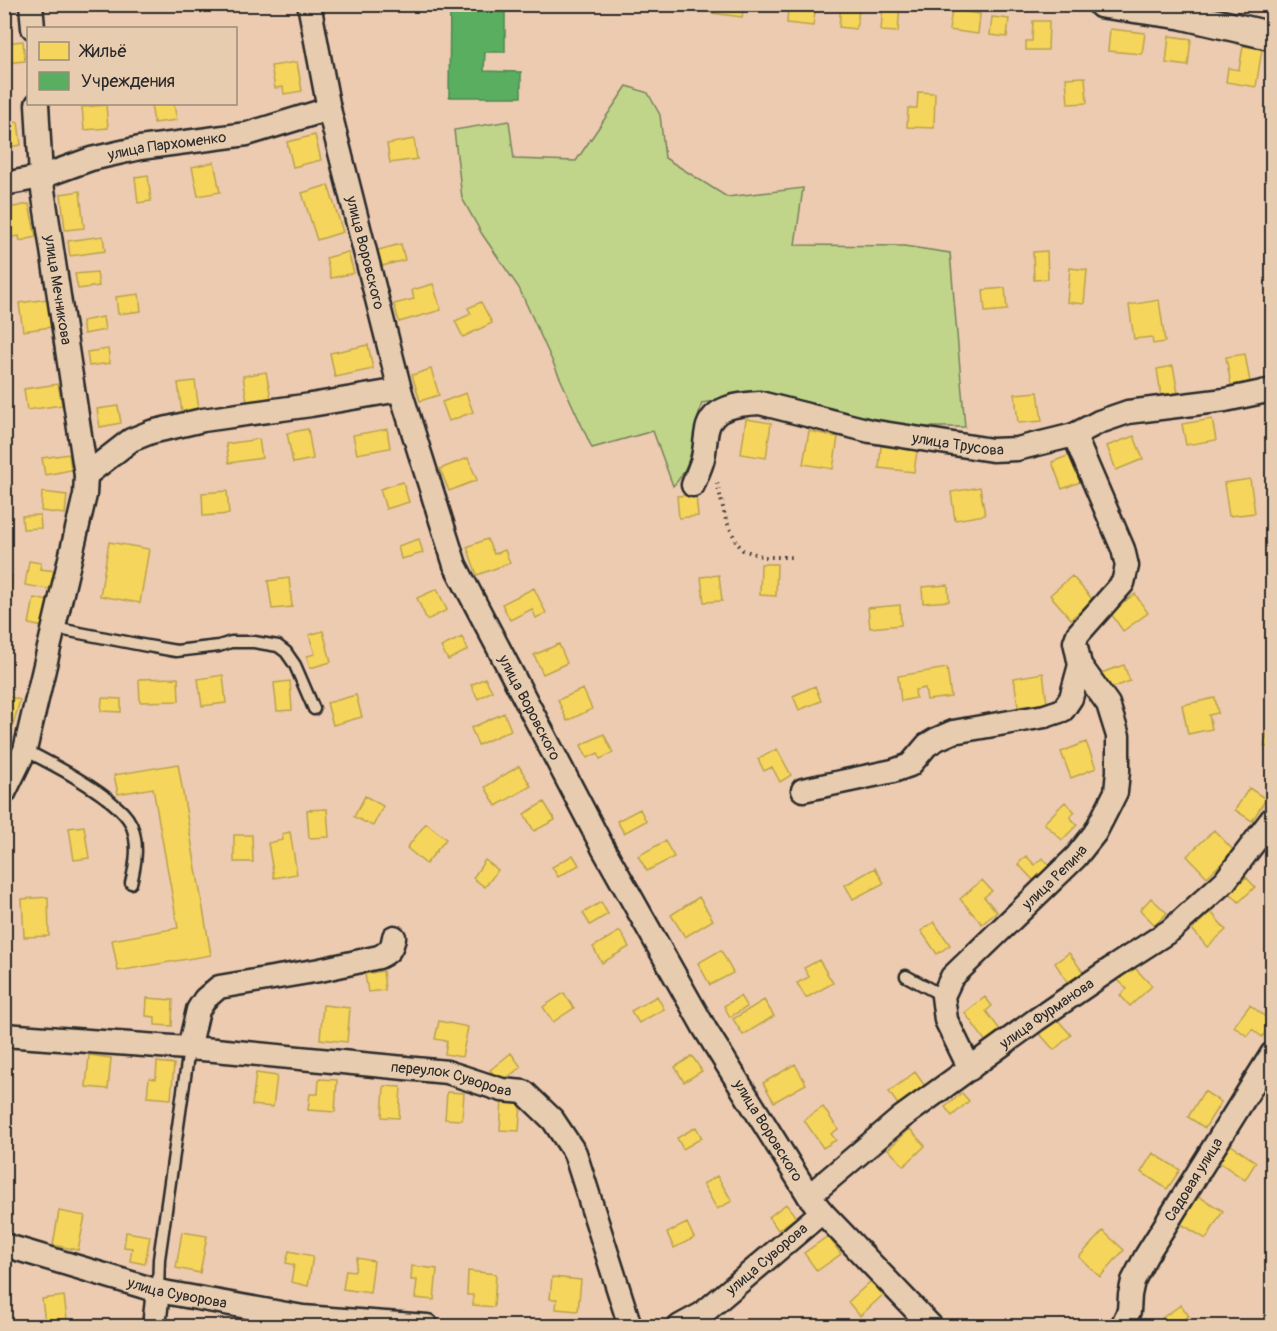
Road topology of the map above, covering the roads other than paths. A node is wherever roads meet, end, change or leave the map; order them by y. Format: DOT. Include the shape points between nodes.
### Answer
graph roads {
  1 [pos="31,4"];
  2 [pos="309,4"];
  3 [pos="1102,4"];
  4 [pos="33,27"];
  5 [pos="1272,36"];
  6 [pos="37,105"];
  7 [pos="328,109"];
  8 [pos="41,177"];
  9 [pos="4,184"];
  10 [pos="400,390"];
  11 [pos="1272,390"];
  12 [pos="1074,435"];
  13 [pos="86,475"];
  14 [pos="693,485"];
  15 [pos="54,628"];
  16 [pos="1080,665"];
  17 [pos="314,709"];
  18 [pos="15,747"];
  19 [pos="803,790"];
  20 [pos="4,794"];
  21 [pos="1272,819"];
  22 [pos="131,883"];
  23 [pos="394,937"];
  24 [pos="906,976"];
  25 [pos="943,996"];
  26 [pos="4,1035"];
  27 [pos="189,1049"];
  28 [pos="1272,1054"];
  29 [pos="970,1069"];
  30 [pos="816,1204"];
  31 [pos="4,1245"];
  32 [pos="158,1291"];
  33 [pos="1129,1321"];
  34 [pos="154,1326"];
  35 [pos="427,1326"];
  36 [pos="630,1326"];
  37 [pos="680,1326"];
  38 [pos="931,1326"];
  1 -- 4 [label="street"];
  2 -- 7 [label="street, улица Воровского"];
  3 -- 5 [label="street" via="1181,15"];
  6 -- 8 [label="street, улица Мечникова"];
  7 -- 8 [label="street, улица Пархоменко" via="247,134 140,148 92,159"];
  7 -- 10 [label="street, улица Воровского"];
  8 -- 9 [label="street, улица Пархоменко"];
  8 -- 13 [label="street, улица Мечникова"];
  10 -- 13 [label="street" via="203,420 151,432 131,440"];
  10 -- 30 [label="street, улица Воровского" via="455,565 637,909 705,1029"];
  11 -- 12 [label="street, улица Трусова" via="1128,412"];
  12 -- 14 [label="street, улица Трусова" via="1017,449 992,450 870,431 760,403 744,404 714,415"];
  12 -- 16 [label="street" via="1127,566 1123,583 1078,634 1075,642"];
  13 -- 15 [label="street, улица Мечникова" via="85,495"];
  15 -- 17 [label="lane" via="176,651 231,642 278,646 295,665"];
  15 -- 18 [label="street, улица Мечникова"];
  16 -- 19 [label="street" via="1071,698 1063,710 953,732 927,746 910,765"];
  16 -- 25 [label="street, улица Репина" via="1108,704 1118,736 1116,792 1095,833 1076,857 952,977"];
  18 -- 20 [label="street, улица Мечникова"];
  18 -- 22 [label="lane" via="74,775 124,813 136,848"];
  21 -- 29 [label="street, улица Фурманова" via="1225,881 1171,930"];
  23 -- 27 [label="street" via="392,948 379,957 219,987 198,1011"];
  24 -- 25 [label="lane"];
  25 -- 29 [label="street" via="946,1020"];
  26 -- 27 [label="street, переулок Суворова"];
  27 -- 32 [label="lane" via="159,1259"];
  27 -- 36 [label="street, переулок Суворова" via="447,1072 502,1090 524,1092 554,1120 575,1153"];
  28 -- 33 [label="street, Садовая улица" via="1146,1256 1133,1281"];
  29 -- 30 [label="street, улица Фурманова" via="901,1118"];
  30 -- 37 [label="street, улица Суворова" via="702,1314"];
  30 -- 38 [label="street, улица Воровского"];
  31 -- 32 [label="street, улица Суворова"];
  32 -- 34 [label="street"];
  32 -- 35 [label="street, улица Суворова" via="303,1317"];
}
